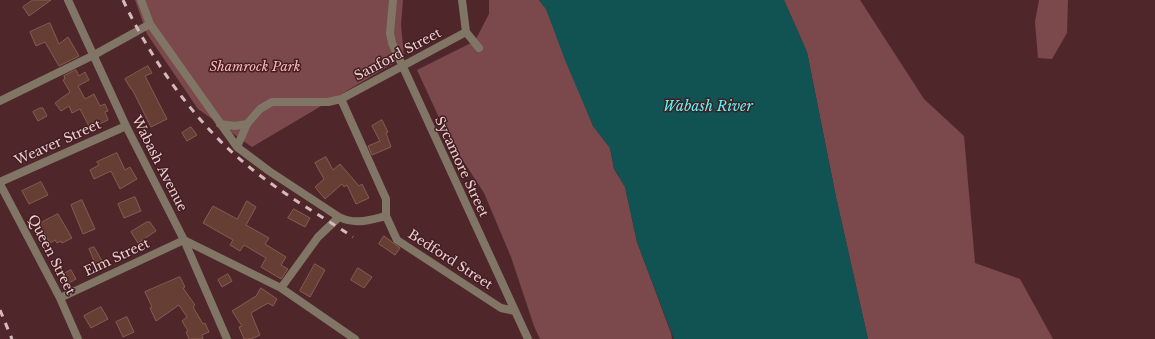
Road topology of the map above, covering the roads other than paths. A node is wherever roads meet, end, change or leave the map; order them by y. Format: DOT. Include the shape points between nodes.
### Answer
graph roads {
  1 [pos="68,0"];
  2 [pos="141,0"];
  3 [pos="393,0"];
  4 [pos="462,0"];
  5 [pos="150,24"];
  6 [pos="466,32"];
  7 [pos="479,48"];
  8 [pos="94,56"];
  9 [pos="402,65"];
  10 [pos="341,99"];
  11 [pos="0,101"];
  12 [pos="220,124"];
  13 [pos="247,124"];
  14 [pos="126,126"];
  15 [pos="237,147"];
  16 [pos="0,183"];
  17 [pos="386,216"];
  18 [pos="339,217"];
  19 [pos="184,240"];
  20 [pos="281,288"];
  21 [pos="60,298"];
  22 [pos="515,311"];
  23 [pos="78,339"];
  24 [pos="227,339"];
  25 [pos="355,339"];
  26 [pos="528,339"];
  1 -- 8 [label="street, Wabash Avenue"];
  2 -- 5 [label="street"];
  3 -- 9 [label="street, Sycamore Street" via="390,33"];
  4 -- 6 [label="street"];
  5 -- 8 [label="street"];
  5 -- 12 [label="street"];
  6 -- 7 [label="street"];
  6 -- 9 [label="street, Sanford Street"];
  8 -- 11 [label="street"];
  8 -- 14 [label="street, Wabash Avenue"];
  9 -- 10 [label="street, Sanford Street"];
  9 -- 22 [label="street, Sycamore Street"];
  10 -- 13 [label="street" via="328,102 272,102 260,108"];
  10 -- 17 [label="street, Bedford Street" via="386,199"];
  12 -- 13 [label="street"];
  12 -- 15 [label="street"];
  13 -- 15 [label="street"];
  14 -- 16 [label="street, Weaver Street"];
  14 -- 19 [label="street, Wabash Avenue"];
  15 -- 18 [label="street"];
  16 -- 21 [label="street, Queen Street"];
  17 -- 18 [label="street" via="356,223"];
  17 -- 22 [label="street, Bedford Street" via="397,240 501,308"];
  18 -- 20 [label="street" via="318,237"];
  19 -- 20 [label="street"];
  19 -- 21 [label="street, Elm Street"];
  19 -- 24 [label="street, Wabash Avenue"];
  20 -- 25 [label="street"];
  21 -- 23 [label="street, Queen Street"];
  22 -- 26 [label="street, Sycamore Street"];
}
